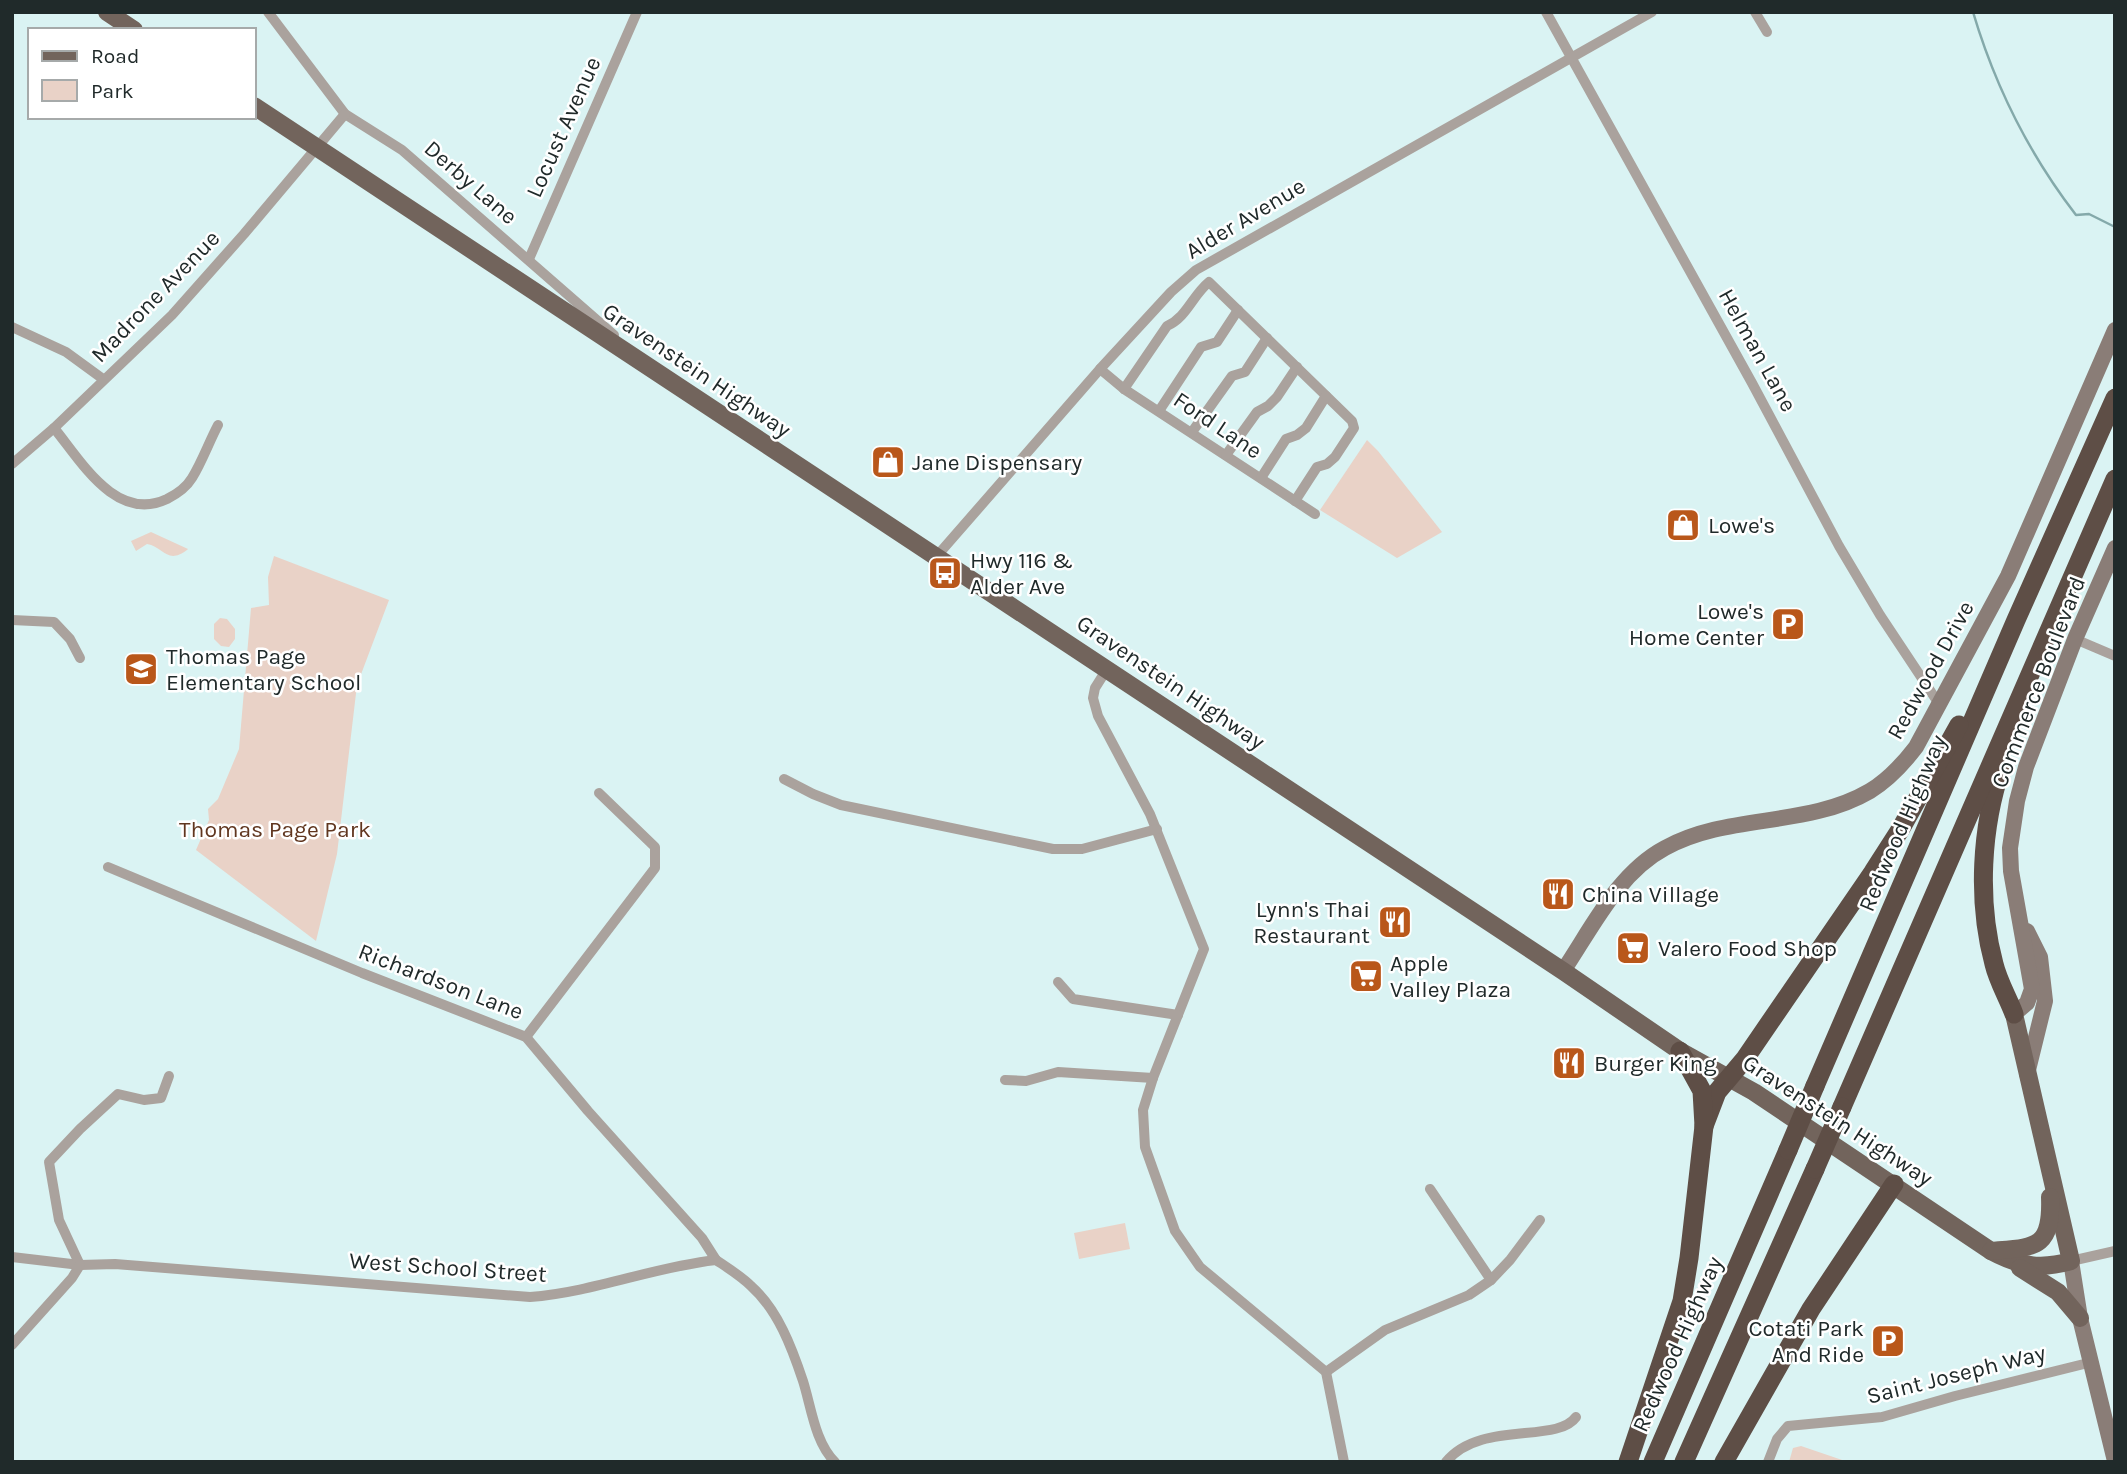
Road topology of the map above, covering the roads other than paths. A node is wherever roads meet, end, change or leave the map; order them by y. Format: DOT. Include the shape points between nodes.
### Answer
graph roads {
  1 [pos="107,12"];
  2 [pos="268,12"];
  3 [pos="637,12"];
  4 [pos="1546,12"];
  5 [pos="1652,12"];
  6 [pos="1755,12"];
  7 [pos="131,28"];
  8 [pos="1767,32"];
  9 [pos="1572,58"];
  10 [pos="256,107"];
  11 [pos="345,114"];
  12 [pos="316,147"];
  13 [pos="528,259"];
  14 [pos="1238,310"];
  15 [pos="12,327"];
  16 [pos="2115,330"];
  17 [pos="1267,338"];
  18 [pos="1297,367"];
  19 [pos="1100,369"];
  20 [pos="660,375"];
  21 [pos="103,379"];
  22 [pos="1125,388"];
  23 [pos="1326,396"];
  24 [pos="2115,398"];
  25 [pos="1159,411"];
  26 [pos="218,425"];
  27 [pos="54,428"];
  28 [pos="1192,432"];
  29 [pos="1226,455"];
  30 [pos="12,464"];
  31 [pos="1261,478"];
  32 [pos="2115,479"];
  33 [pos="1295,501"];
  34 [pos="1315,514"];
  35 [pos="2115,548"];
  36 [pos="936,557"];
  37 [pos="12,620"];
  38 [pos="2016,620"];
  39 [pos="2076,639"];
  40 [pos="2044,642"];
  41 [pos="2115,656"];
  42 [pos="80,658"];
  43 [pos="1107,669"];
  44 [pos="1939,704"];
  45 [pos="784,779"];
  46 [pos="599,793"];
  47 [pos="1157,829"];
  48 [pos="108,867"];
  49 [pos="2020,917"];
  50 [pos="1563,971"];
  51 [pos="1058,982"];
  52 [pos="2014,1014"];
  53 [pos="1178,1015"];
  54 [pos="526,1037"];
  55 [pos="1681,1051"];
  56 [pos="2027,1074"];
  57 [pos="169,1076"];
  58 [pos="1153,1078"];
  59 [pos="1729,1078"];
  60 [pos="1005,1080"];
  61 [pos="1704,1126"];
  62 [pos="2048,1162"];
  63 [pos="1894,1184"];
  64 [pos="1430,1189"];
  65 [pos="1540,1220"];
  66 [pos="2115,1251"];
  67 [pos="1998,1254"];
  68 [pos="12,1257"];
  69 [pos="716,1260"];
  70 [pos="2071,1261"];
  71 [pos="80,1265"];
  72 [pos="1491,1280"];
  73 [pos="2080,1318"];
  74 [pos="12,1345"];
  75 [pos="2092,1362"];
  76 [pos="1326,1372"];
  77 [pos="1576,1417"];
  78 [pos="2115,1461"];
  79 [pos="835,1462"];
  80 [pos="1344,1462"];
  81 [pos="1447,1462"];
  82 [pos="1628,1462"];
  83 [pos="1653,1462"];
  84 [pos="1684,1462"];
  85 [pos="1724,1462"];
  86 [pos="1768,1462"];
  1 -- 7 [label="main road"];
  2 -- 11 [label="street, Derby Lane"];
  3 -- 13 [label="street, Locust Avenue"];
  4 -- 9 [label="street, Helman Lane"];
  5 -- 9 [label="street, Alder Avenue"];
  6 -- 8 [label="street"];
  9 -- 19 [label="street, Alder Avenue" via="1196,270"];
  9 -- 44 [label="street, Helman Lane" via="1839,546"];
  10 -- 12 [label="main road, Gravenstein Highway"];
  11 -- 12 [label="street, Madrone Avenue"];
  11 -- 13 [label="street, Derby Lane" via="402,150"];
  12 -- 20 [label="main road, Gravenstein Highway"];
  12 -- 21 [label="street, Madrone Avenue" via="172,315"];
  13 -- 20 [label="street, Derby Lane"];
  14 -- 17 [label="street"];
  14 -- 22 [label="street" via="1209,282 1176,322 1167,326"];
  14 -- 25 [label="street" via="1217,342 1202,347"];
  15 -- 21 [label="street" via="66,352"];
  16 -- 44 [label="main road, Redwood Drive" via="2008,576"];
  17 -- 18 [label="street"];
  17 -- 28 [label="street" via="1245,372 1232,376"];
  18 -- 23 [label="street"];
  18 -- 29 [label="street"];
  19 -- 22 [label="street, Ford Lane"];
  19 -- 36 [label="street, Alder Avenue"];
  20 -- 36 [label="main road, Gravenstein Highway"];
  21 -- 27 [label="street, Madrone Avenue"];
  22 -- 25 [label="street, Ford Lane"];
  23 -- 31 [label="street" via="1306,428 1286,439"];
  23 -- 33 [label="street" via="1354,428 1335,457 1317,467"];
  24 -- 38 [label="highway, Redwood Highway"];
  25 -- 28 [label="street, Ford Lane"];
  26 -- 27 [label="street" via="191,480 169,498 141,505 106,490"];
  27 -- 30 [label="street, Madrone Avenue"];
  28 -- 29 [label="street, Ford Lane"];
  29 -- 31 [label="street, Ford Lane"];
  31 -- 33 [label="street, Ford Lane"];
  32 -- 40 [label="highway"];
  33 -- 34 [label="street, Ford Lane"];
  35 -- 39 [label="main road, Commerce Boulevard"];
  36 -- 43 [label="main road, Gravenstein Highway"];
  37 -- 42 [label="street" via="54,622"];
  38 -- 59 [label="highway" via="1900,830"];
  38 -- 83 [label="highway, Redwood Highway, bridge"];
  39 -- 41 [label="street"];
  39 -- 49 [label="main road, Commerce Boulevard" via="2017,801 2010,848"];
  40 -- 52 [label="highway" via="1997,779 1986,852 1986,920 1994,965"];
  40 -- 84 [label="highway, bridge"];
  43 -- 47 [label="street" via="1093,698 1098,716"];
  43 -- 50 [label="main road, Gravenstein Highway"];
  44 -- 50 [label="main road, Redwood Drive" via="1916,747 1870,791 1811,813 1698,833 1662,849 1616,892"];
  45 -- 47 [label="street" via="841,805 1053,849 1082,849"];
  46 -- 54 [label="street" via="655,847 655,868"];
  47 -- 53 [label="street" via="1203,949"];
  48 -- 54 [label="street, Richardson Lane"];
  49 -- 52 [label="main road, Commerce Boulevard" via="2032,989 2027,1003"];
  49 -- 56 [label="main road, Commerce Boulevard" via="2040,957 2045,1001"];
  50 -- 55 [label="main road, Gravenstein Highway"];
  51 -- 53 [label="street" via="1073,999"];
  52 -- 56 [label="main road"];
  53 -- 58 [label="street"];
  54 -- 69 [label="street, Richardson Lane" via="702,1238"];
  55 -- 59 [label="main road, Gravenstein Highway"];
  55 -- 61 [label="highway" via="1702,1091"];
  56 -- 62 [label="main road"];
  57 -- 71 [label="street" via="161,1098 144,1100 118,1094 49,1162 59,1220"];
  58 -- 60 [label="street" via="1058,1072 1026,1081"];
  58 -- 76 [label="street" via="1143,1110 1145,1147 1175,1231 1200,1267"];
  59 -- 61 [label="highway" via="1717,1092"];
  59 -- 63 [label="main road, Gravenstein Highway"];
  61 -- 82 [label="highway" via="1682,1301"];
  62 -- 67 [label="main road" via="2050,1218 2044,1237 2031,1246"];
  62 -- 70 [label="main road"];
  63 -- 67 [label="main road, Gravenstein Highway"];
  63 -- 85 [label="highway" via="1811,1309"];
  64 -- 72 [label="street"];
  65 -- 72 [label="street"];
  66 -- 70 [label="street"];
  67 -- 70 [label="main road, Gravenstein Highway" via="2038,1268"];
  67 -- 73 [label="main road" via="2058,1292"];
  68 -- 71 [label="street, West School Street"];
  69 -- 71 [label="street, West School Street" via="530,1297"];
  69 -- 79 [label="street" via="768,1304 802,1380 820,1437"];
  70 -- 73 [label="main road"];
  71 -- 74 [label="street"];
  72 -- 76 [label="street" via="1469,1295 1385,1330"];
  73 -- 75 [label="main road"];
  75 -- 78 [label="main road"];
  75 -- 86 [label="street, Saint Joseph Way" via="1882,1417 1788,1426"];
  76 -- 80 [label="street"];
  77 -- 81 [label="street" via="1562,1429 1506,1433 1469,1443"];
}
